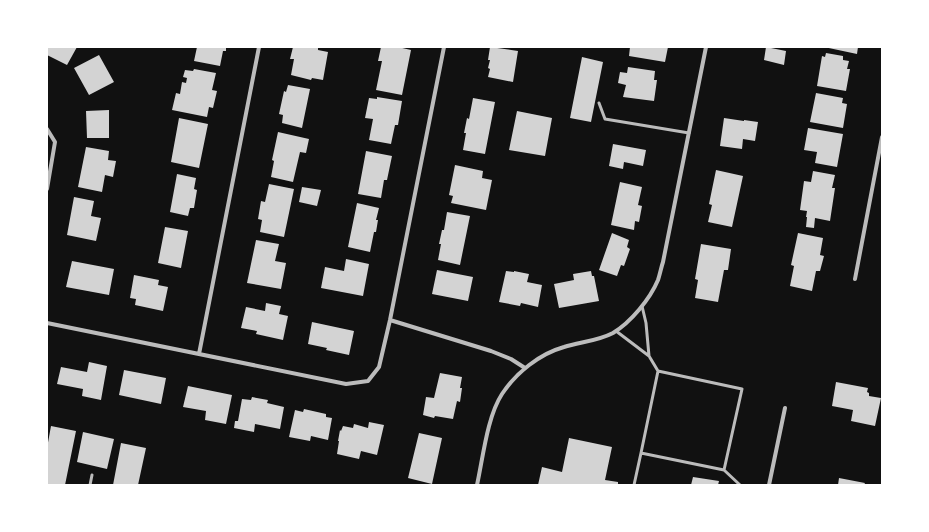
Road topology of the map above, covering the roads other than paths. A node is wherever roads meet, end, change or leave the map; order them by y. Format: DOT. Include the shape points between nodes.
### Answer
graph roads {
  1 [pos="259,47"];
  2 [pos="444,47"];
  3 [pos="706,47"];
  4 [pos="599,103"];
  5 [pos="47,130"];
  6 [pos="689,133"];
  7 [pos="882,137"];
  8 [pos="47,189"];
  9 [pos="854,279"];
  10 [pos="642,306"];
  11 [pos="390,320"];
  12 [pos="47,322"];
  13 [pos="616,330"];
  14 [pos="199,354"];
  15 [pos="649,356"];
  16 [pos="525,368"];
  17 [pos="658,371"];
  18 [pos="785,408"];
  19 [pos="641,453"];
  20 [pos="724,470"];
  21 [pos="92,475"];
  22 [pos="90,485"];
  23 [pos="477,485"];
  24 [pos="634,485"];
  25 [pos="740,485"];
  26 [pos="769,485"];
  1 -- 14 [label="street"];
  2 -- 11 [label="street"];
  3 -- 6 [label="street"];
  4 -- 6 [label="lane" via="605,119"];
  5 -- 8 [label="street" via="55,142"];
  6 -- 10 [label="street" via="663,262 658,279"];
  7 -- 9 [label="street"];
  10 -- 13 [label="street" via="629,321"];
  10 -- 15 [label="lane"];
  11 -- 14 [label="street" via="379,367 368,381 346,384"];
  11 -- 16 [label="street" via="491,351"];
  12 -- 14 [label="street"];
  13 -- 15 [label="lane"];
  13 -- 16 [label="street" via="600,339 563,347"];
  15 -- 17 [label="lane"];
  16 -- 23 [label="street" via="508,386 496,406"];
  17 -- 19 [label="lane"];
  17 -- 20 [label="lane" via="742,389"];
  18 -- 26 [label="street"];
  19 -- 20 [label="lane"];
  19 -- 24 [label="lane"];
  20 -- 25 [label="lane"];
  21 -- 22 [label="lane"];
}
